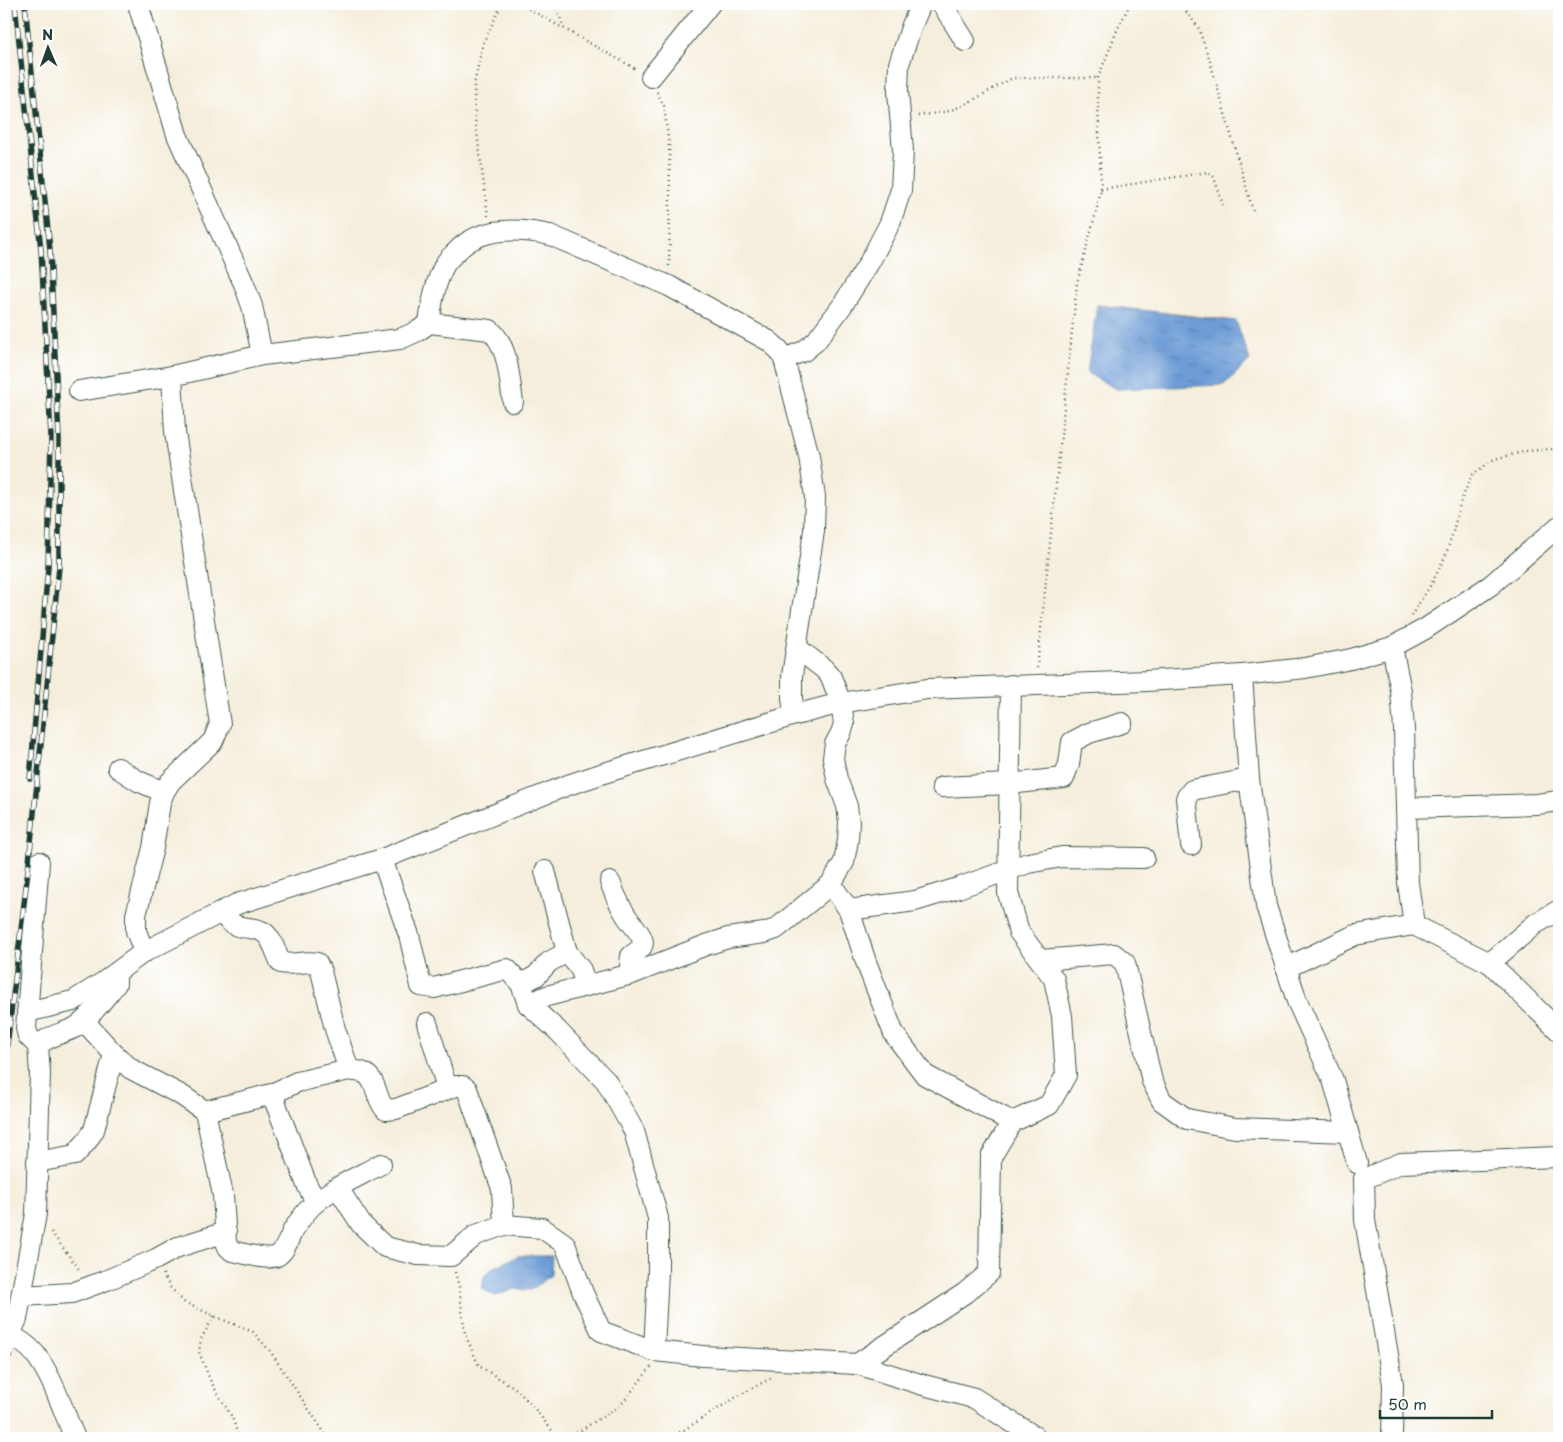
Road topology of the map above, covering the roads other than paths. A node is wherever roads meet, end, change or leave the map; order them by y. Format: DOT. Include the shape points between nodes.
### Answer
graph roads {
  1 [pos="138,4"];
  2 [pos="710,4"];
  3 [pos="921,4"];
  4 [pos="942,4"];
  5 [pos="965,41"];
  6 [pos="650,77"];
  7 [pos="429,323"];
  8 [pos="262,356"];
  9 [pos="784,359"];
  10 [pos="172,376"];
  11 [pos="79,391"];
  12 [pos="513,402"];
  13 [pos="1559,526"];
  14 [pos="1392,647"];
  15 [pos="797,648"];
  16 [pos="1242,675"];
  17 [pos="1011,685"];
  18 [pos="841,703"];
  19 [pos="795,716"];
  20 [pos="1122,723"];
  21 [pos="118,768"];
  22 [pos="1249,779"];
  23 [pos="1009,784"];
  24 [pos="942,787"];
  25 [pos="164,792"];
  26 [pos="1559,801"];
  27 [pos="1406,808"];
  28 [pos="1191,844"];
  29 [pos="1144,858"];
  30 [pos="382,859"];
  31 [pos="38,862"];
  32 [pos="1008,870"];
  33 [pos="545,871"];
  34 [pos="610,882"];
  35 [pos="831,884"];
  36 [pos="848,910"];
  37 [pos="1559,910"];
  38 [pos="222,911"];
  39 [pos="1414,925"];
  40 [pos="144,952"];
  41 [pos="567,952"];
  42 [pos="1040,960"];
  43 [pos="1490,963"];
  44 [pos="1286,968"];
  45 [pos="116,973"];
  46 [pos="632,974"];
  47 [pos="522,984"];
  48 [pos="586,986"];
  49 [pos="528,1004"];
  50 [pos="28,1012"];
  51 [pos="84,1021"];
  52 [pos="427,1023"];
  53 [pos="1559,1031"];
  54 [pos="38,1046"];
  55 [pos="114,1054"];
  56 [pos="349,1070"];
  57 [pos="447,1088"];
  58 [pos="272,1094"];
  59 [pos="205,1111"];
  60 [pos="1012,1122"];
  61 [pos="1348,1132"];
  62 [pos="1559,1157"];
  63 [pos="37,1162"];
  64 [pos="1357,1163"];
  65 [pos="381,1164"];
  66 [pos="338,1188"];
  67 [pos="316,1202"];
  68 [pos="504,1224"];
  69 [pos="226,1232"];
  70 [pos="21,1296"];
  71 [pos="7,1342"];
  72 [pos="654,1351"];
  73 [pos="857,1364"];
  74 [pos="75,1438"];
  75 [pos="1035,1438"];
  76 [pos="1392,1438"];
  1 -- 8 [label="street" via="178,135 252,306"];
  2 -- 6 [label="street"];
  3 -- 9 [label="street" via="899,64 903,151 901,190 890,223 869,263 816,341 804,351"];
  4 -- 5 [label="street"];
  7 -- 8 [label="street" via="400,339"];
  7 -- 9 [label="street" via="434,292 446,263 461,247 471,239 490,232 531,231 550,235 669,286 769,341"];
  7 -- 12 [label="street" via="490,330 498,337 505,354"];
  8 -- 10 [label="street"];
  9 -- 15 [label="street" via="809,456 815,497 814,530"];
  10 -- 11 [label="street"];
  10 -- 25 [label="street" via="175,432 220,724 213,741 170,782"];
  13 -- 14 [label="street" via="1491,585"];
  14 -- 16 [label="street" via="1305,668"];
  14 -- 27 [label="street" via="1404,729"];
  15 -- 18 [label="street" via="824,668"];
  15 -- 19 [label="street" via="792,676"];
  16 -- 17 [label="street"];
  16 -- 22 [label="street"];
  17 -- 18 [label="street" via="927,689"];
  17 -- 23 [label="street"];
  18 -- 19 [label="street"];
  18 -- 35 [label="street" via="844,724 835,744 834,758 836,779 847,806 849,822 844,862"];
  19 -- 30 [label="street" via="568,785"];
  20 -- 23 [label="street" via="1072,742 1064,778"];
  21 -- 25 [label="street"];
  22 -- 28 [label="street" via="1192,790 1186,798"];
  22 -- 44 [label="street" via="1266,906"];
  23 -- 24 [label="street"];
  23 -- 32 [label="street"];
  25 -- 40 [label="street" via="136,916 136,930"];
  26 -- 27 [label="street"];
  27 -- 39 [label="street" via="1408,883"];
  29 -- 32 [label="street" via="1062,856"];
  30 -- 38 [label="street"];
  30 -- 47 [label="street" via="409,935 421,986 434,988 507,969"];
  31 -- 50 [label="street"];
  32 -- 36 [label="street" via="915,901"];
  32 -- 42 [label="street" via="1008,893 1019,932"];
  33 -- 41 [label="street"];
  34 -- 46 [label="street" via="619,904 643,942 641,949 631,956"];
  35 -- 36 [label="street"];
  35 -- 46 [label="street" via="776,929 706,944"];
  36 -- 60 [label="street" via="894,1034 925,1076"];
  37 -- 43 [label="street" via="1536,924"];
  38 -- 40 [label="street"];
  38 -- 56 [label="street" via="229,922 259,929 266,934 281,963 317,963"];
  39 -- 43 [label="street"];
  39 -- 44 [label="street" via="1355,935"];
  40 -- 45 [label="street"];
  41 -- 47 [label="street"];
  41 -- 48 [label="street" via="581,970"];
  42 -- 60 [label="street" via="1054,979 1062,1016 1066,1074 1048,1105"];
  42 -- 61 [label="street" via="1114,954 1125,963 1152,1081 1162,1101 1187,1119 1235,1128"];
  43 -- 53 [label="street"];
  44 -- 61 [label="street" via="1297,1001 1333,1080"];
  45 -- 50 [label="street" via="72,1000"];
  45 -- 51 [label="street" via="116,984"];
  46 -- 48 [label="street"];
  47 -- 49 [label="street"];
  48 -- 49 [label="street"];
  49 -- 72 [label="street" via="558,1030 606,1081 634,1131 658,1218"];
  50 -- 54 [label="street" via="28,1036"];
  51 -- 54 [label="street"];
  51 -- 55 [label="street"];
  52 -- 57 [label="street"];
  54 -- 63 [label="street"];
  55 -- 59 [label="street" via="131,1068"];
  55 -- 63 [label="street" via="94,1130 87,1141 75,1155"];
  56 -- 57 [label="street" via="364,1073 371,1079 381,1106 386,1110"];
  56 -- 58 [label="street" via="297,1082"];
  57 -- 68 [label="street" via="463,1086 467,1090 502,1189"];
  58 -- 59 [label="street"];
  58 -- 67 [label="street"];
  59 -- 69 [label="street" via="223,1195"];
  60 -- 73 [label="street" via="991,1157 989,1273 965,1293"];
  61 -- 64 [label="street"];
  62 -- 76 [label="street" via="1401,1163 1364,1179 1365,1220 1393,1384"];
  63 -- 70 [label="street" via="36,1214"];
  65 -- 66 [label="street"];
  66 -- 67 [label="street"];
  66 -- 68 [label="street" via="361,1224 385,1247 418,1255 451,1256 476,1235"];
  67 -- 69 [label="street" via="276,1256 268,1258 232,1251 228,1247"];
  68 -- 72 [label="street" via="542,1228 565,1244 582,1292 601,1331"];
  69 -- 70 [label="street" via="178,1247 72,1293"];
  70 -- 71 [label="street"];
  71 -- 74 [label="street" via="24,1343 34,1353 48,1374"];
  72 -- 73 [label="street"];
  73 -- 75 [label="street" via="974,1398"];
}
